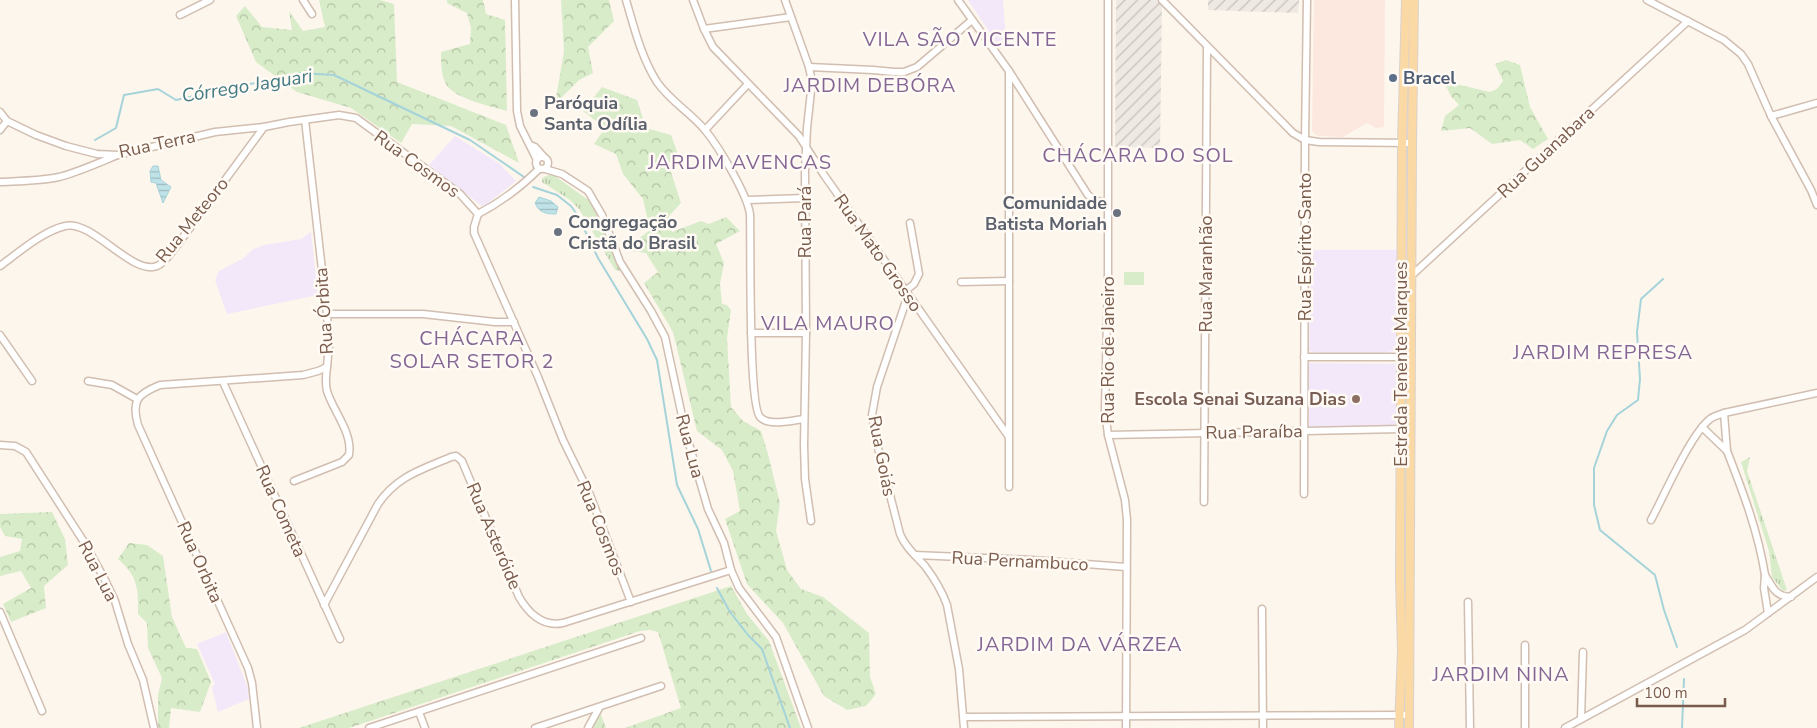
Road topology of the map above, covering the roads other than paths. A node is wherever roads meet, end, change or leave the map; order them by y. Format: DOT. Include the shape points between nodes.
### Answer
graph roads {
  1 [pos="210,0"];
  2 [pos="304,0"];
  3 [pos="515,0"];
  4 [pos="626,0"];
  5 [pos="693,0"];
  6 [pos="786,0"];
  7 [pos="958,0"];
  8 [pos="1108,0"];
  9 [pos="1162,0"];
  10 [pos="1307,0"];
  11 [pos="1406,0"];
  12 [pos="1414,0"];
  13 [pos="1647,0"];
  14 [pos="312,14"];
  15 [pos="180,15"];
  16 [pos="791,17"];
  17 [pos="972,20"];
  18 [pos="1688,21"];
  19 [pos="704,30"];
  20 [pos="1207,47"];
  21 [pos="809,67"];
  22 [pos="1009,71"];
  23 [pos="748,84"];
  24 [pos="1024,95"];
  25 [pos="1009,99"];
  26 [pos="1817,103"];
  27 [pos="0,112"];
  28 [pos="1771,116"];
  29 [pos="305,120"];
  30 [pos="8,121"];
  31 [pos="264,127"];
  32 [pos="0,130"];
  33 [pos="705,130"];
  34 [pos="1305,140"];
  35 [pos="1402,143"];
  36 [pos="1412,143"];
  37 [pos="530,145"];
  38 [pos="805,146"];
  39 [pos="118,154"];
  40 [pos="544,157"];
  41 [pos="536,160"];
  42 [pos="544,167"];
  43 [pos="0,182"];
  44 [pos="805,198"];
  45 [pos="747,200"];
  46 [pos="1107,202"];
  47 [pos="1817,205"];
  48 [pos="478,214"];
  49 [pos="910,223"];
  50 [pos="0,266"];
  51 [pos="1401,276"];
  52 [pos="1411,276"];
  53 [pos="1009,281"];
  54 [pos="961,282"];
  55 [pos="906,293"];
  56 [pos="327,314"];
  57 [pos="514,322"];
  58 [pos="751,333"];
  59 [pos="806,333"];
  60 [pos="0,335"];
  61 [pos="1304,357"];
  62 [pos="1401,357"];
  63 [pos="327,367"];
  64 [pos="32,381"];
  65 [pos="88,381"];
  66 [pos="223,382"];
  67 [pos="1817,393"];
  68 [pos="137,399"];
  69 [pos="1724,413"];
  70 [pos="804,419"];
  71 [pos="1702,427"];
  72 [pos="1401,429"];
  73 [pos="1303,431"];
  74 [pos="1205,433"];
  75 [pos="1108,434"];
  76 [pos="1008,437"];
  77 [pos="0,445"];
  78 [pos="1727,451"];
  79 [pos="294,481"];
  80 [pos="1008,487"];
  81 [pos="1304,494"];
  82 [pos="1204,502"];
  83 [pos="1651,520"];
  84 [pos="811,521"];
  85 [pos="915,555"];
  86 [pos="1126,567"];
  87 [pos="731,570"];
  88 [pos="1764,575"];
  89 [pos="1817,577"];
  90 [pos="1791,597"];
  91 [pos="631,602"];
  92 [pos="1468,602"];
  93 [pos="324,605"];
  94 [pos="1262,609"];
  95 [pos="0,612"];
  96 [pos="1768,613"];
  97 [pos="641,638"];
  98 [pos="340,639"];
  99 [pos="1525,645"];
  100 [pos="1583,652"];
  101 [pos="661,686"];
  102 [pos="599,708"];
  103 [pos="42,711"];
  104 [pos="419,712"];
  105 [pos="1410,715"];
  106 [pos="1263,716"];
  107 [pos="1400,716"];
  108 [pos="1126,717"];
  109 [pos="964,718"];
  110 [pos="1581,719"];
  111 [pos="545,727"];
  112 [pos="154,728"];
  113 [pos="257,728"];
  114 [pos="369,728"];
  115 [pos="425,728"];
  116 [pos="535,728"];
  117 [pos="588,728"];
  118 [pos="808,728"];
  119 [pos="964,728"];
  120 [pos="1126,728"];
  121 [pos="1263,728"];
  122 [pos="1399,728"];
  123 [pos="1409,728"];
  124 [pos="1470,728"];
  125 [pos="1525,728"];
  126 [pos="1564,728"];
  1 -- 15 [label="street"];
  2 -- 14 [label="street"];
  3 -- 37 [label="street" via="517,111 520,126"];
  4 -- 33 [label="street" via="641,48 657,81"];
  5 -- 19 [label="street, Rua Mato Grosso"];
  6 -- 16 [label="street, Rua Pará"];
  7 -- 17 [label="street"];
  8 -- 46 [label="street, Rua Rio de Janeiro"];
  9 -- 20 [label="street"];
  10 -- 34 [label="street, Rua Espírito Santo"];
  11 -- 35 [label="main road, Estrada Tenente Marques"];
  12 -- 36 [label="main road, Estrada Tenente Marques"];
  13 -- 18 [label="street"];
  16 -- 19 [label="street"];
  16 -- 21 [label="street, Rua Pará"];
  17 -- 21 [label="street" via="909,71"];
  17 -- 22 [label="street"];
  18 -- 28 [label="street" via="1724,40 1741,54"];
  18 -- 52 [label="street, Rua Guanabara"];
  19 -- 23 [label="street, Rua Mato Grosso" via="713,47"];
  20 -- 34 [label="street" via="1282,123"];
  20 -- 74 [label="street, Rua Maranhão"];
  21 -- 38 [label="street, Rua Pará" via="812,86"];
  22 -- 24 [label="street"];
  22 -- 25 [label="street"];
  23 -- 33 [label="street"];
  23 -- 38 [label="street, Rua Mato Grosso"];
  24 -- 25 [label="street"];
  24 -- 46 [label="street" via="1088,194"];
  25 -- 53 [label="street"];
  26 -- 28 [label="street"];
  27 -- 30 [label="street, Rua Terra"];
  28 -- 47 [label="street"];
  29 -- 31 [label="street, Rua Cosmos"];
  29 -- 48 [label="street, Rua Cosmos" via="339,115 356,118 460,194"];
  29 -- 56 [label="street, Rua Órbita"];
  30 -- 32 [label="street"];
  30 -- 39 [label="street, Rua Terra" via="83,152"];
  31 -- 39 [label="street, Rua Terra" via="215,132"];
  31 -- 50 [label="street, Rua Meteoro" via="178,244 156,266 142,266 70,225 34,242"];
  33 -- 45 [label="street"];
  34 -- 35 [label="street"];
  34 -- 61 [label="street, Rua Espírito Santo"];
  35 -- 36 [label="street"];
  35 -- 51 [label="main road, Estrada Tenente Marques"];
  36 -- 52 [label="main road, Estrada Tenente Marques"];
  37 -- 40 [label="street"];
  37 -- 41 [label="street"];
  38 -- 44 [label="street, Rua Pará"];
  38 -- 55 [label="street, Rua Mato Grosso"];
  39 -- 43 [label="street" via="58,177"];
  40 -- 41 [label="street"];
  40 -- 42 [label="street" via="548,159"];
  41 -- 42 [label="street" via="536,164"];
  42 -- 48 [label="street" via="498,203"];
  42 -- 87 [label="street, Rua Lua" via="588,191 620,262 665,337 692,455"];
  44 -- 45 [label="street"];
  44 -- 59 [label="street, Rua Pará"];
  45 -- 58 [label="street"];
  46 -- 75 [label="street, Rua Rio de Janeiro" via="1105,410"];
  48 -- 57 [label="street, Rua Cosmos" via="474,233"];
  49 -- 55 [label="street" via="919,271 918,278"];
  51 -- 52 [label="street"];
  51 -- 62 [label="main road, Estrada Tenente Marques"];
  52 -- 105 [label="main road, Estrada Tenente Marques"];
  53 -- 54 [label="street"];
  53 -- 76 [label="street"];
  55 -- 76 [label="street, Rua Mato Grosso"];
  55 -- 85 [label="street, Rua Goiás" via="872,414 898,529 903,542"];
  56 -- 57 [label="street" via="423,314"];
  56 -- 63 [label="street, Rua Órbita"];
  57 -- 91 [label="street, Rua Cosmos" via="590,495"];
  58 -- 59 [label="street"];
  58 -- 70 [label="street" via="754,398 761,419 772,422"];
  59 -- 70 [label="street, Rua Pará"];
  60 -- 64 [label="street"];
  61 -- 62 [label="street"];
  61 -- 73 [label="street, Rua Espírito Santo"];
  62 -- 72 [label="main road, Estrada Tenente Marques"];
  63 -- 66 [label="street, Rua Órbita" via="303,374"];
  63 -- 79 [label="street" via="327,390 349,444 349,455 342,462"];
  65 -- 68 [label="street" via="112,385"];
  66 -- 68 [label="street, Rua Órbita" via="160,385"];
  66 -- 93 [label="street, Rua Cometa"];
  67 -- 69 [label="street"];
  68 -- 113 [label="street, Rua Orbita" via="135,413 138,424 248,668"];
  69 -- 71 [label="street"];
  69 -- 78 [label="street"];
  70 -- 84 [label="street, Rua Pará" via="805,479"];
  71 -- 78 [label="street"];
  71 -- 83 [label="street"];
  72 -- 73 [label="street, Rua Paraíba"];
  72 -- 107 [label="main road, Estrada Tenente Marques"];
  73 -- 74 [label="street, Rua Paraíba"];
  73 -- 81 [label="street, Rua Espírito Santo"];
  74 -- 75 [label="street, Rua Paraíba"];
  74 -- 82 [label="street, Rua Maranhão"];
  75 -- 86 [label="street, Rua Rio de Janeiro" via="1126,508"];
  76 -- 80 [label="street"];
  77 -- 112 [label="street, Rua Lua" via="15,446 26,452 100,570 115,601 143,680"];
  78 -- 88 [label="street" via="1751,516"];
  85 -- 86 [label="street, Rua Pernambuco"];
  85 -- 109 [label="street, Rua Goiás" via="936,582 947,605"];
  86 -- 108 [label="street, Rua Rio de Janeiro"];
  87 -- 91 [label="street, Rua Asteróide"];
  87 -- 118 [label="street, Rua Lua" via="747,600 776,637"];
  88 -- 90 [label="street" via="1778,594"];
  88 -- 96 [label="street"];
  89 -- 90 [label="street"];
  90 -- 96 [label="street"];
  91 -- 93 [label="street, Rua Asteróide" via="554,625 531,614 519,598 462,461 456,456 403,478 384,494"];
  92 -- 124 [label="street"];
  93 -- 98 [label="street, Rua Cometa"];
  94 -- 106 [label="street"];
  95 -- 103 [label="street"];
  96 -- 110 [label="street" via="1745,630"];
  97 -- 104 [label="street"];
  99 -- 125 [label="street"];
  100 -- 110 [label="street"];
  101 -- 102 [label="street"];
  102 -- 111 [label="street"];
  102 -- 117 [label="street"];
  104 -- 114 [label="street"];
  104 -- 115 [label="street"];
  105 -- 107 [label="street"];
  105 -- 123 [label="main road, Estrada Tenente Marques"];
  106 -- 107 [label="street"];
  106 -- 108 [label="street"];
  106 -- 121 [label="street"];
  107 -- 122 [label="main road, Estrada Tenente Marques"];
  108 -- 109 [label="street"];
  108 -- 120 [label="street, Rua Rio de Janeiro"];
  109 -- 119 [label="street, Rua Goiás"];
  110 -- 126 [label="street"];
  111 -- 116 [label="street"];
}
